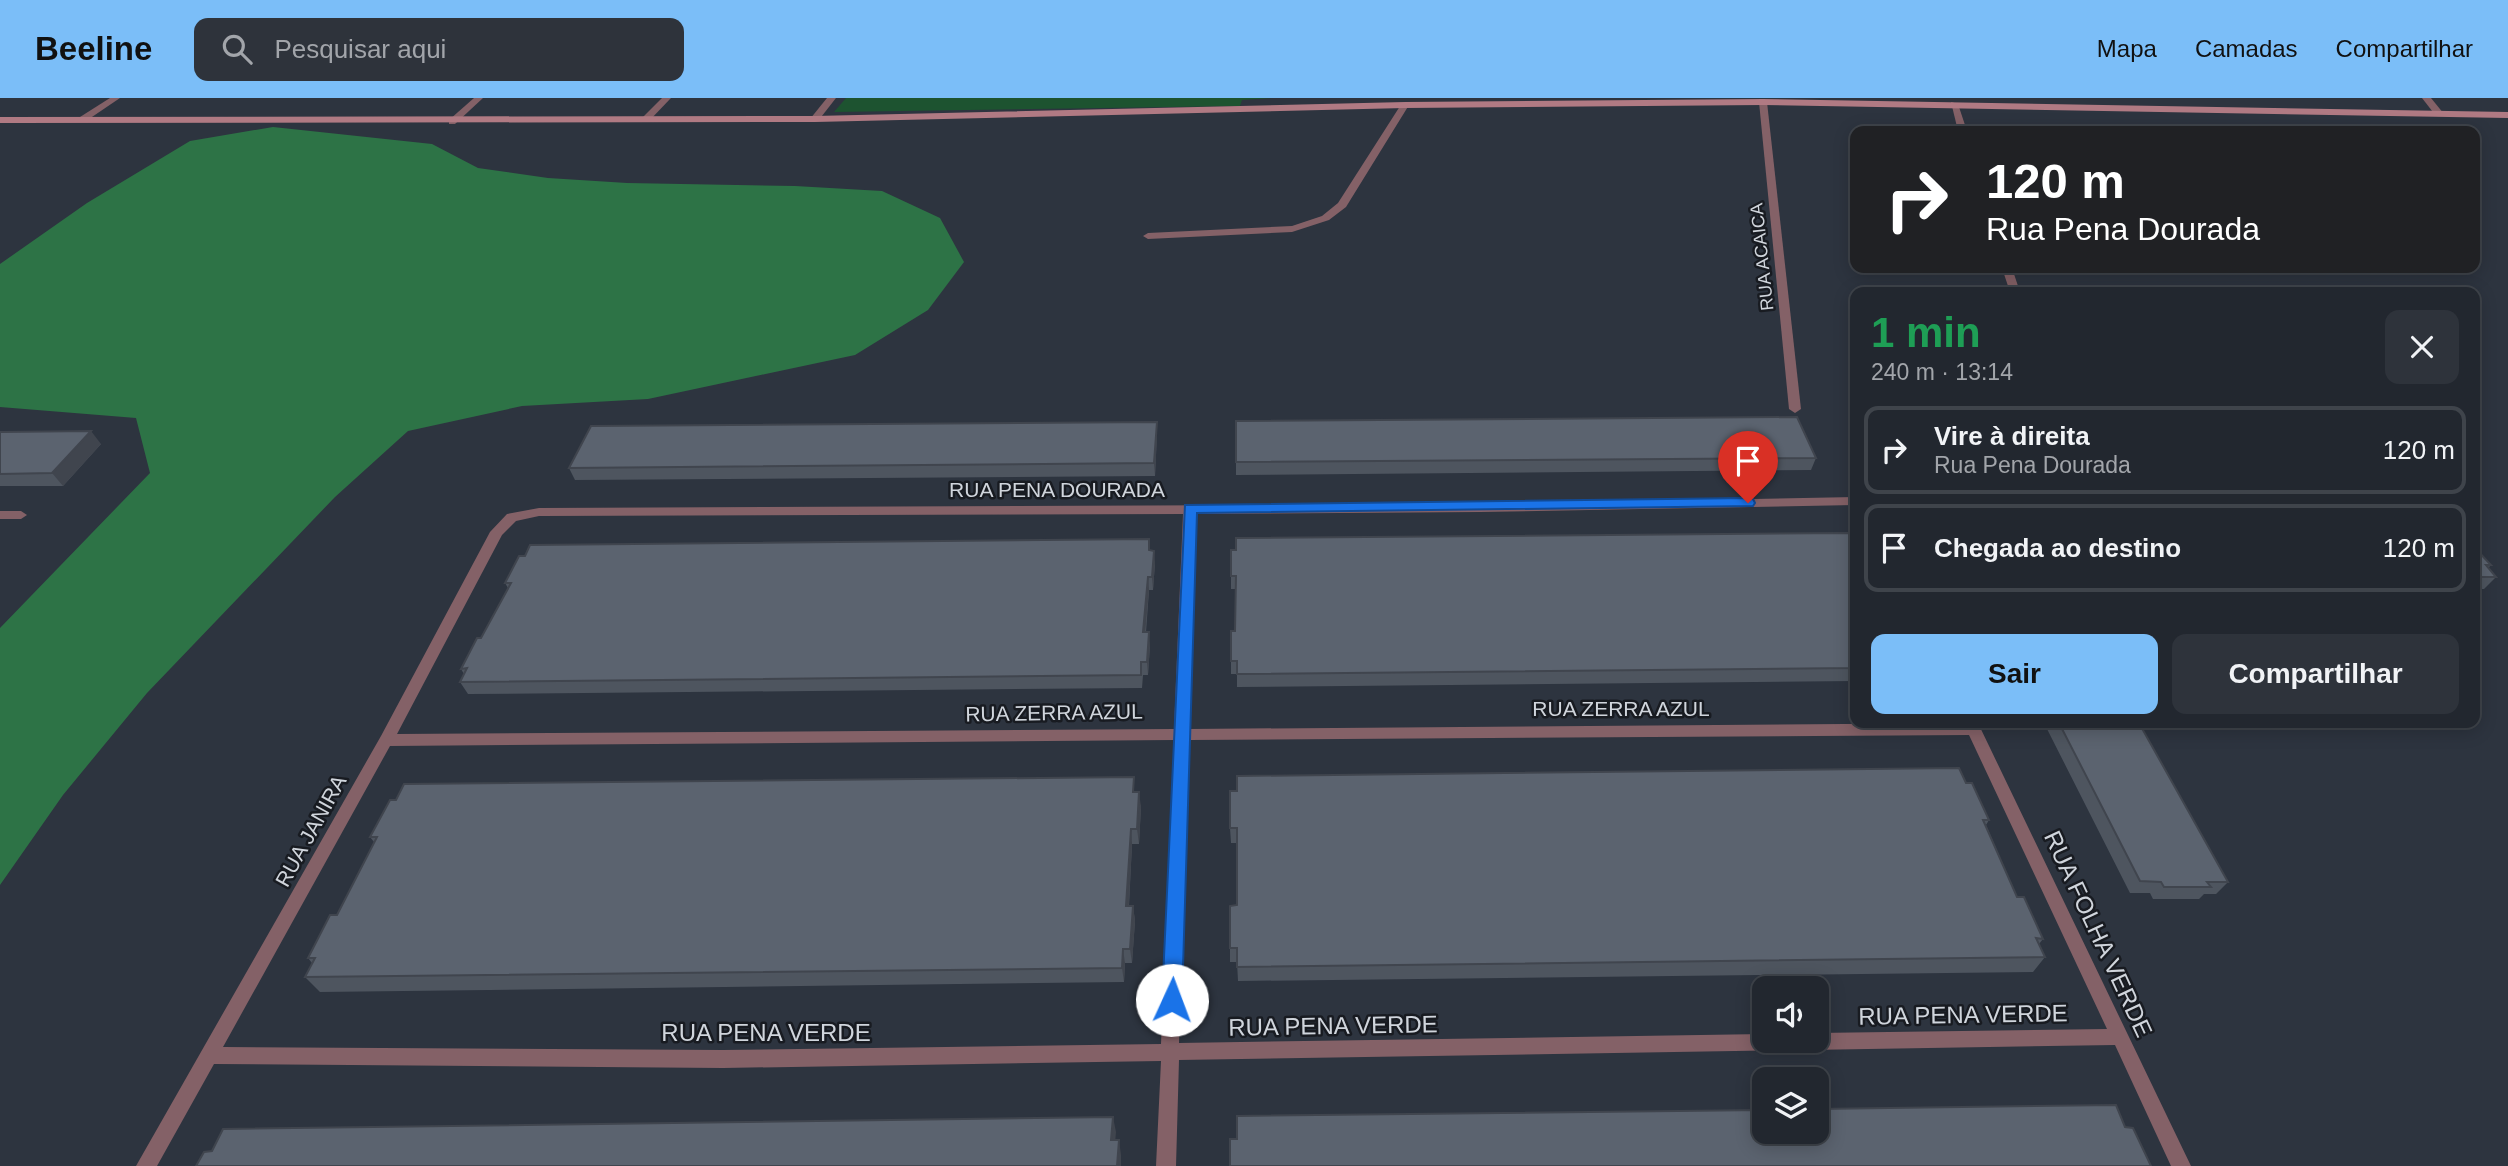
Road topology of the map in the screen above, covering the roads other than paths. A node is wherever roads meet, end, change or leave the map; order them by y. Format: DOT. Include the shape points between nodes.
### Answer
graph roads {
  1 [pos="116,98"];
  2 [pos="479,98"];
  3 [pos="667,98"];
  4 [pos="832,98"];
  5 [pos="2426,98"];
  6 [pos="1763,102"];
  7 [pos="1954,104"];
  8 [pos="1405,105"];
  9 [pos="2439,114"];
  10 [pos="2508,115"];
  11 [pos="83,119"];
  12 [pos="646,119"];
  13 [pos="814,119"];
  14 [pos="0,120"];
  15 [pos="452,122"];
  16 [pos="1961,126"];
  17 [pos="1148,236"];
  18 [pos="1795,409"];
  19 [pos="1850,501"];
  20 [pos="1190,508"];
  21 [pos="0,515"];
  22 [pos="22,515"];
  23 [pos="512,517"];
  24 [pos="1850,727"];
  25 [pos="1973,728"];
  26 [pos="1182,733"];
  27 [pos="386,740"];
  28 [pos="2119,1037"];
  29 [pos="1170,1053"];
  30 [pos="211,1055"];
  31 [pos="146,1166"];
  32 [pos="1166,1166"];
  33 [pos="2181,1166"];
  1 -- 11 [label="street"];
  2 -- 15 [label="street"];
  3 -- 12 [label="street"];
  4 -- 13 [label="street"];
  5 -- 9 [label="street"];
  6 -- 7 [label="street"];
  6 -- 8 [label="street"];
  6 -- 18 [label="street, RUA ACAICA"];
  7 -- 9 [label="street"];
  7 -- 16 [label="street"];
  8 -- 13 [label="street"];
  8 -- 17 [label="street" via="1331,216 1292,229"];
  9 -- 10 [label="street"];
  11 -- 14 [label="street"];
  11 -- 15 [label="street"];
  12 -- 13 [label="street"];
  12 -- 15 [label="street"];
  19 -- 20 [label="street, RUA PENA DOURADA"];
  20 -- 23 [label="street, RUA PENA DOURADA" via="539,512"];
  20 -- 26 [label="street"];
  21 -- 22 [label="street"];
  23 -- 27 [label="street, RUA JANIRA" via="497,533"];
  24 -- 26 [label="street, RUA ZERRA AZUL"];
  25 -- 28 [label="street, RUA FOLHA VERDE"];
  26 -- 27 [label="street, RUA ZERRA AZUL"];
  26 -- 29 [label="street"];
  27 -- 30 [label="street, RUA JANIRA"];
  28 -- 29 [label="street, RUA PENA VERDE"];
  28 -- 33 [label="street, RUA FOLHA VERDE"];
  29 -- 30 [label="street, RUA PENA VERDE" via="723,1059"];
  29 -- 32 [label="street"];
  30 -- 31 [label="street, RUA JANIRA"];
}
